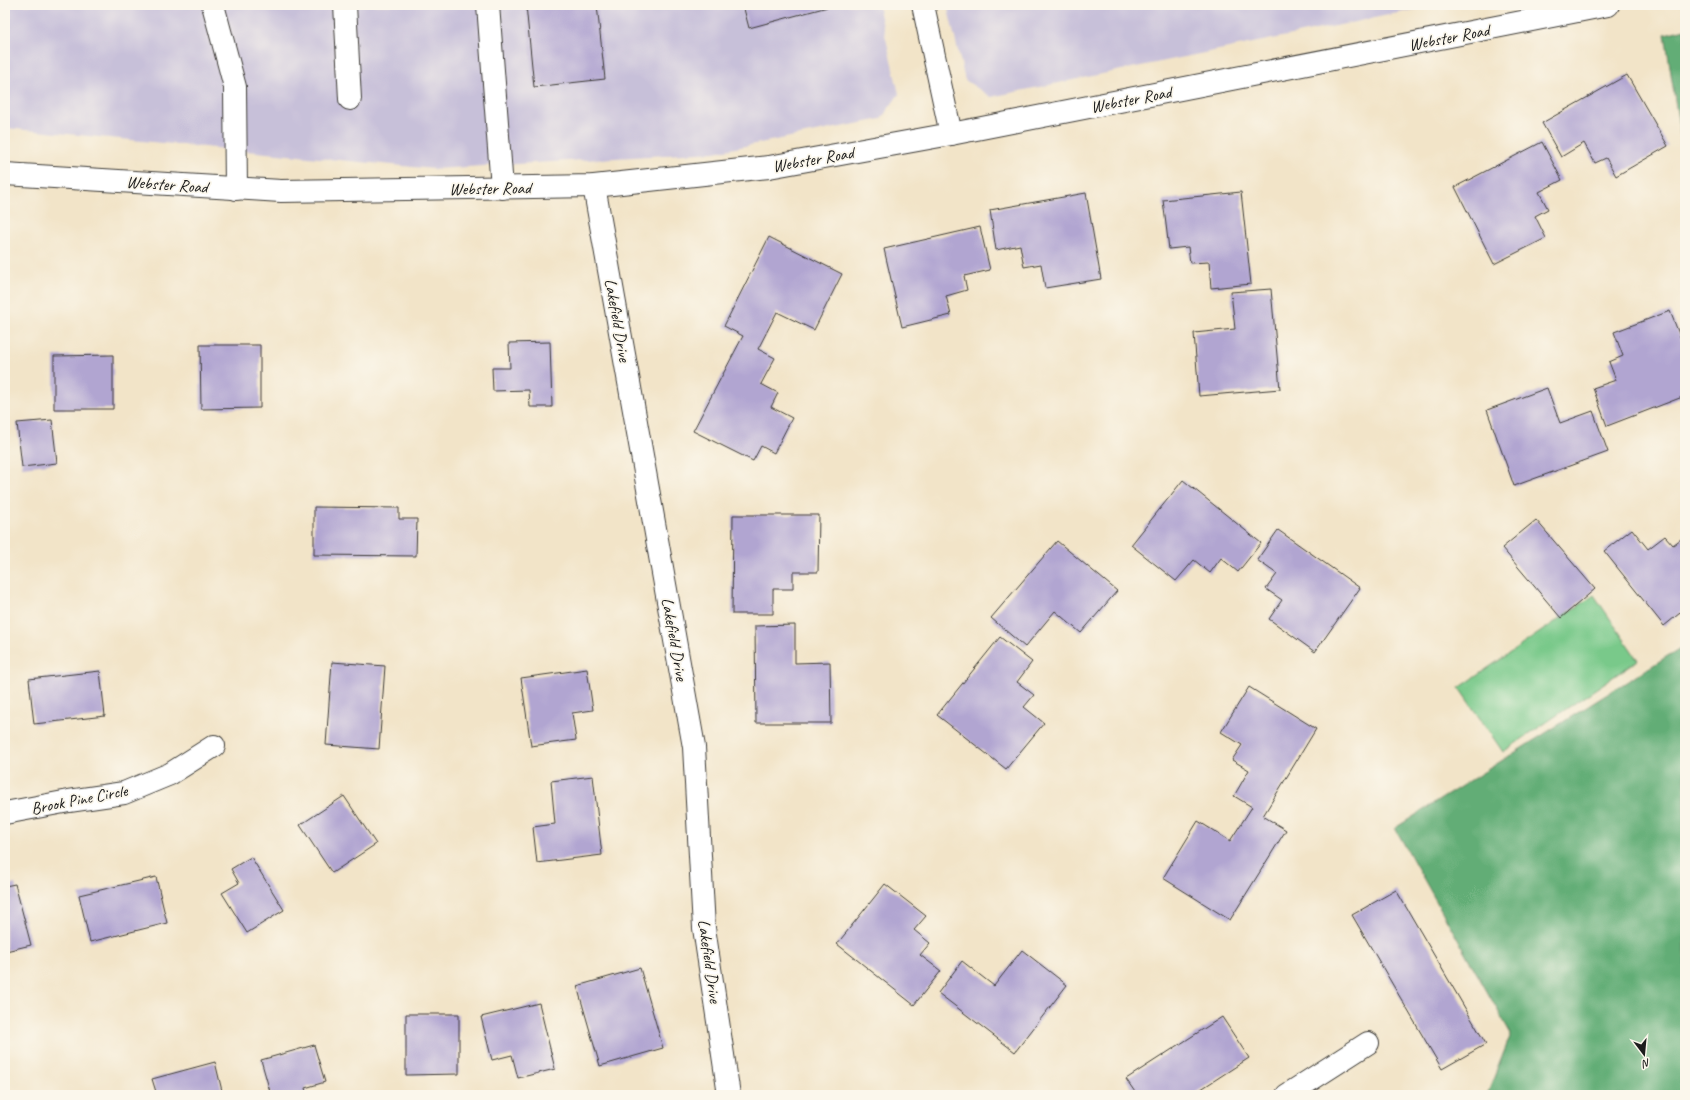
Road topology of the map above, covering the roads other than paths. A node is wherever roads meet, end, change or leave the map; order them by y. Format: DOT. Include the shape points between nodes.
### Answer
graph roads {
  1 [pos="213,5"];
  2 [pos="345,5"];
  3 [pos="488,5"];
  4 [pos="923,5"];
  5 [pos="1608,5"];
  6 [pos="350,99"];
  7 [pos="952,134"];
  8 [pos="5,174"];
  9 [pos="594,186"];
  10 [pos="502,188"];
  11 [pos="236,189"];
  12 [pos="214,746"];
  13 [pos="5,813"];
  14 [pos="1368,1043"];
  15 [pos="730,1095"];
  16 [pos="1287,1095"];
  1 -- 11 [label="street" via="235,87"];
  2 -- 6 [label="street"];
  3 -- 10 [label="street"];
  4 -- 7 [label="street"];
  5 -- 7 [label="street, Webster Road"];
  7 -- 9 [label="street, Webster Road" via="769,167"];
  8 -- 11 [label="street, Webster Road"];
  9 -- 10 [label="street, Webster Road"];
  9 -- 15 [label="street, Lakefield Drive" via="694,747 704,928"];
  10 -- 11 [label="street, Webster Road" via="281,191"];
  12 -- 13 [label="street, Brook Pine Circle" via="170,774 124,793"];
  14 -- 16 [label="street"];
}
